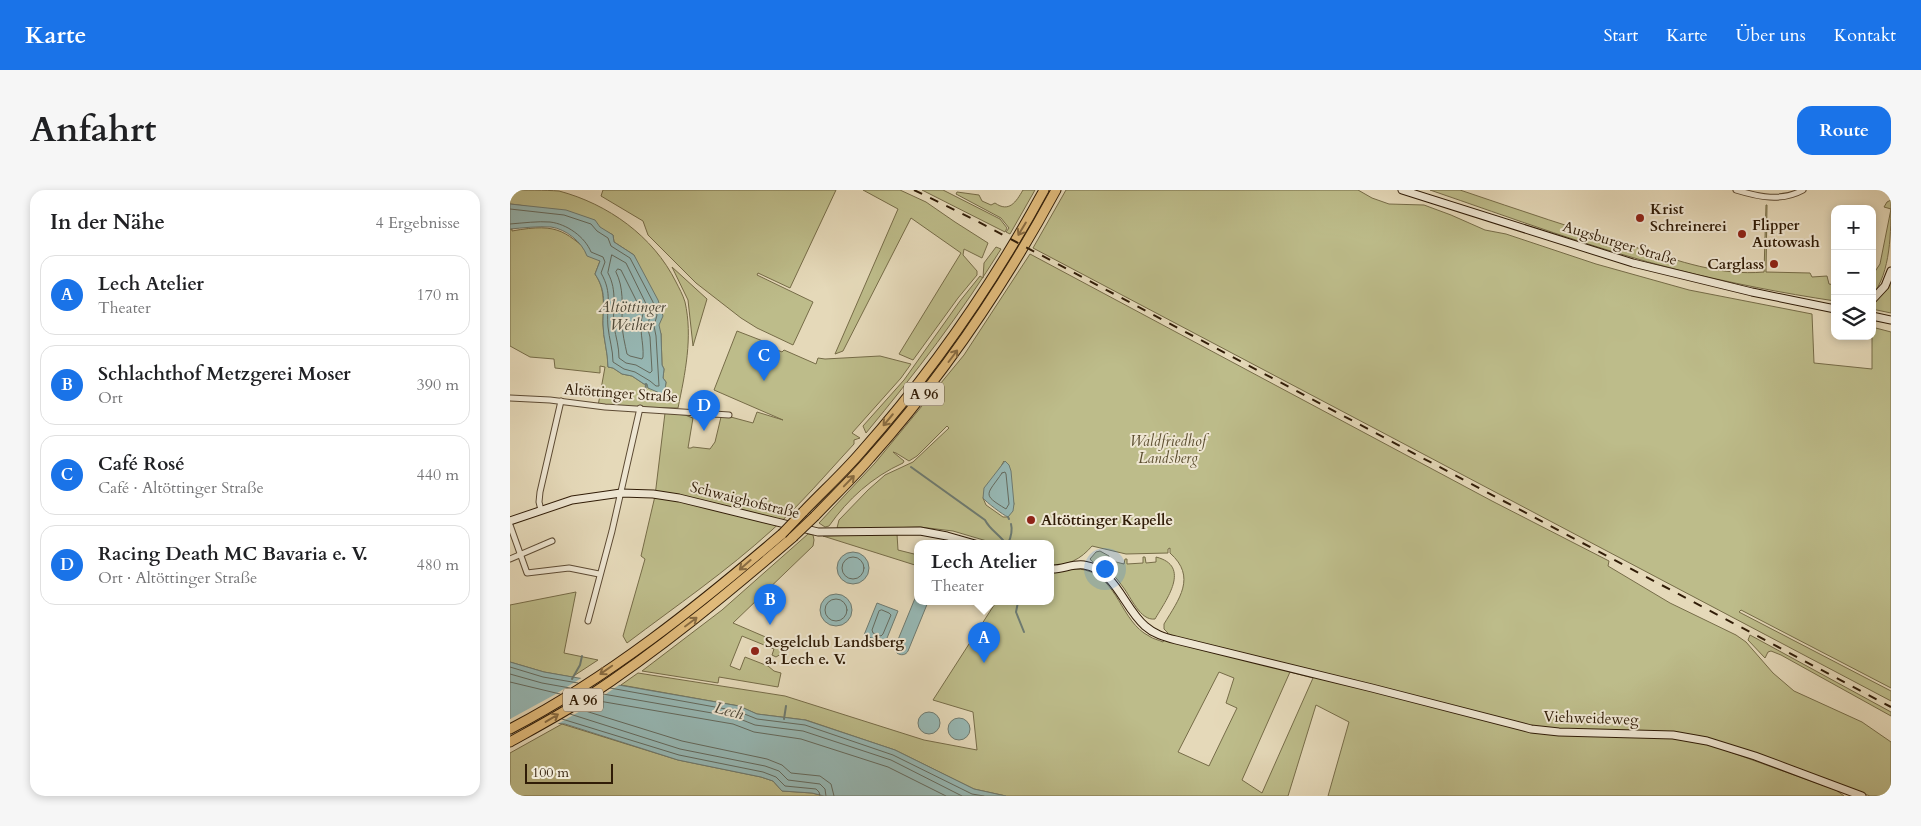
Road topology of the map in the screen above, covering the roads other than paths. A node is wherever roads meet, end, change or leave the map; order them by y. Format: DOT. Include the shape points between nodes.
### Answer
graph roads {
  1 [pos="1044,190"];
  2 [pos="1056,190"];
  3 [pos="1402,190"];
  4 [pos="1736,190"];
  5 [pos="1803,190"];
  6 [pos="1891,271"];
  7 [pos="1876,296"];
  8 [pos="1831,308"];
  9 [pos="1876,317"];
  10 [pos="1891,320"];
  11 [pos="510,398"];
  12 [pos="561,401"];
  13 [pos="640,408"];
  14 [pos="729,414"];
  15 [pos="621,493"];
  16 [pos="541,510"];
  17 [pos="510,521"];
  18 [pos="510,525"];
  19 [pos="962,540"];
  20 [pos="552,541"];
  21 [pos="521,554"];
  22 [pos="510,559"];
  23 [pos="1054,569"];
  24 [pos="599,574"];
  25 [pos="588,621"];
  26 [pos="510,729"];
  27 [pos="510,742"];
  28 [pos="1849,794"];
  29 [pos="1862,796"];
  1 -- 26 [label="highway, A 96, one-way, bridge" via="985,290 912,392 860,453 782,534 720,587 646,642 579,689"];
  27 -- 2 [label="highway, A 96, one-way, bridge" via="585,698 652,651 726,595 815,516 870,459 959,348 1018,259"];
  3 -- 8 [label="street, Augsburger Straße" via="1633,263"];
  4 -- 5 [label="street" via="1760,198 1788,196"];
  6 -- 7 [label="street" via="1885,286"];
  9 -- 10 [label="street"];
  11 -- 12 [label="street, Altöttinger Straße"];
  12 -- 13 [label="street, Altöttinger Straße"];
  12 -- 16 [label="street" via="540,492"];
  13 -- 14 [label="street, Altöttinger Straße"];
  13 -- 15 [label="street"];
  15 -- 16 [label="street, Schwaighofstraße" via="572,500"];
  15 -- 19 [label="street, Schwaighofstraße" via="679,498 818,532 920,531"];
  15 -- 24 [label="street"];
  16 -- 17 [label="street, Schwaighofstraße"];
  18 -- 21 [label="street"];
  20 -- 21 [label="street"];
  21 -- 22 [label="street"];
  21 -- 24 [label="street" via="528,573 569,568"];
  23 -- 28 [label="street, Viehweideweg" via="1083,564 1096,569 1112,581 1136,617 1153,632 1176,640 1531,729 1673,735 1707,742 1755,756"];
  24 -- 25 [label="street"];
  28 -- 29 [label="street, Viehweideweg"];
}
